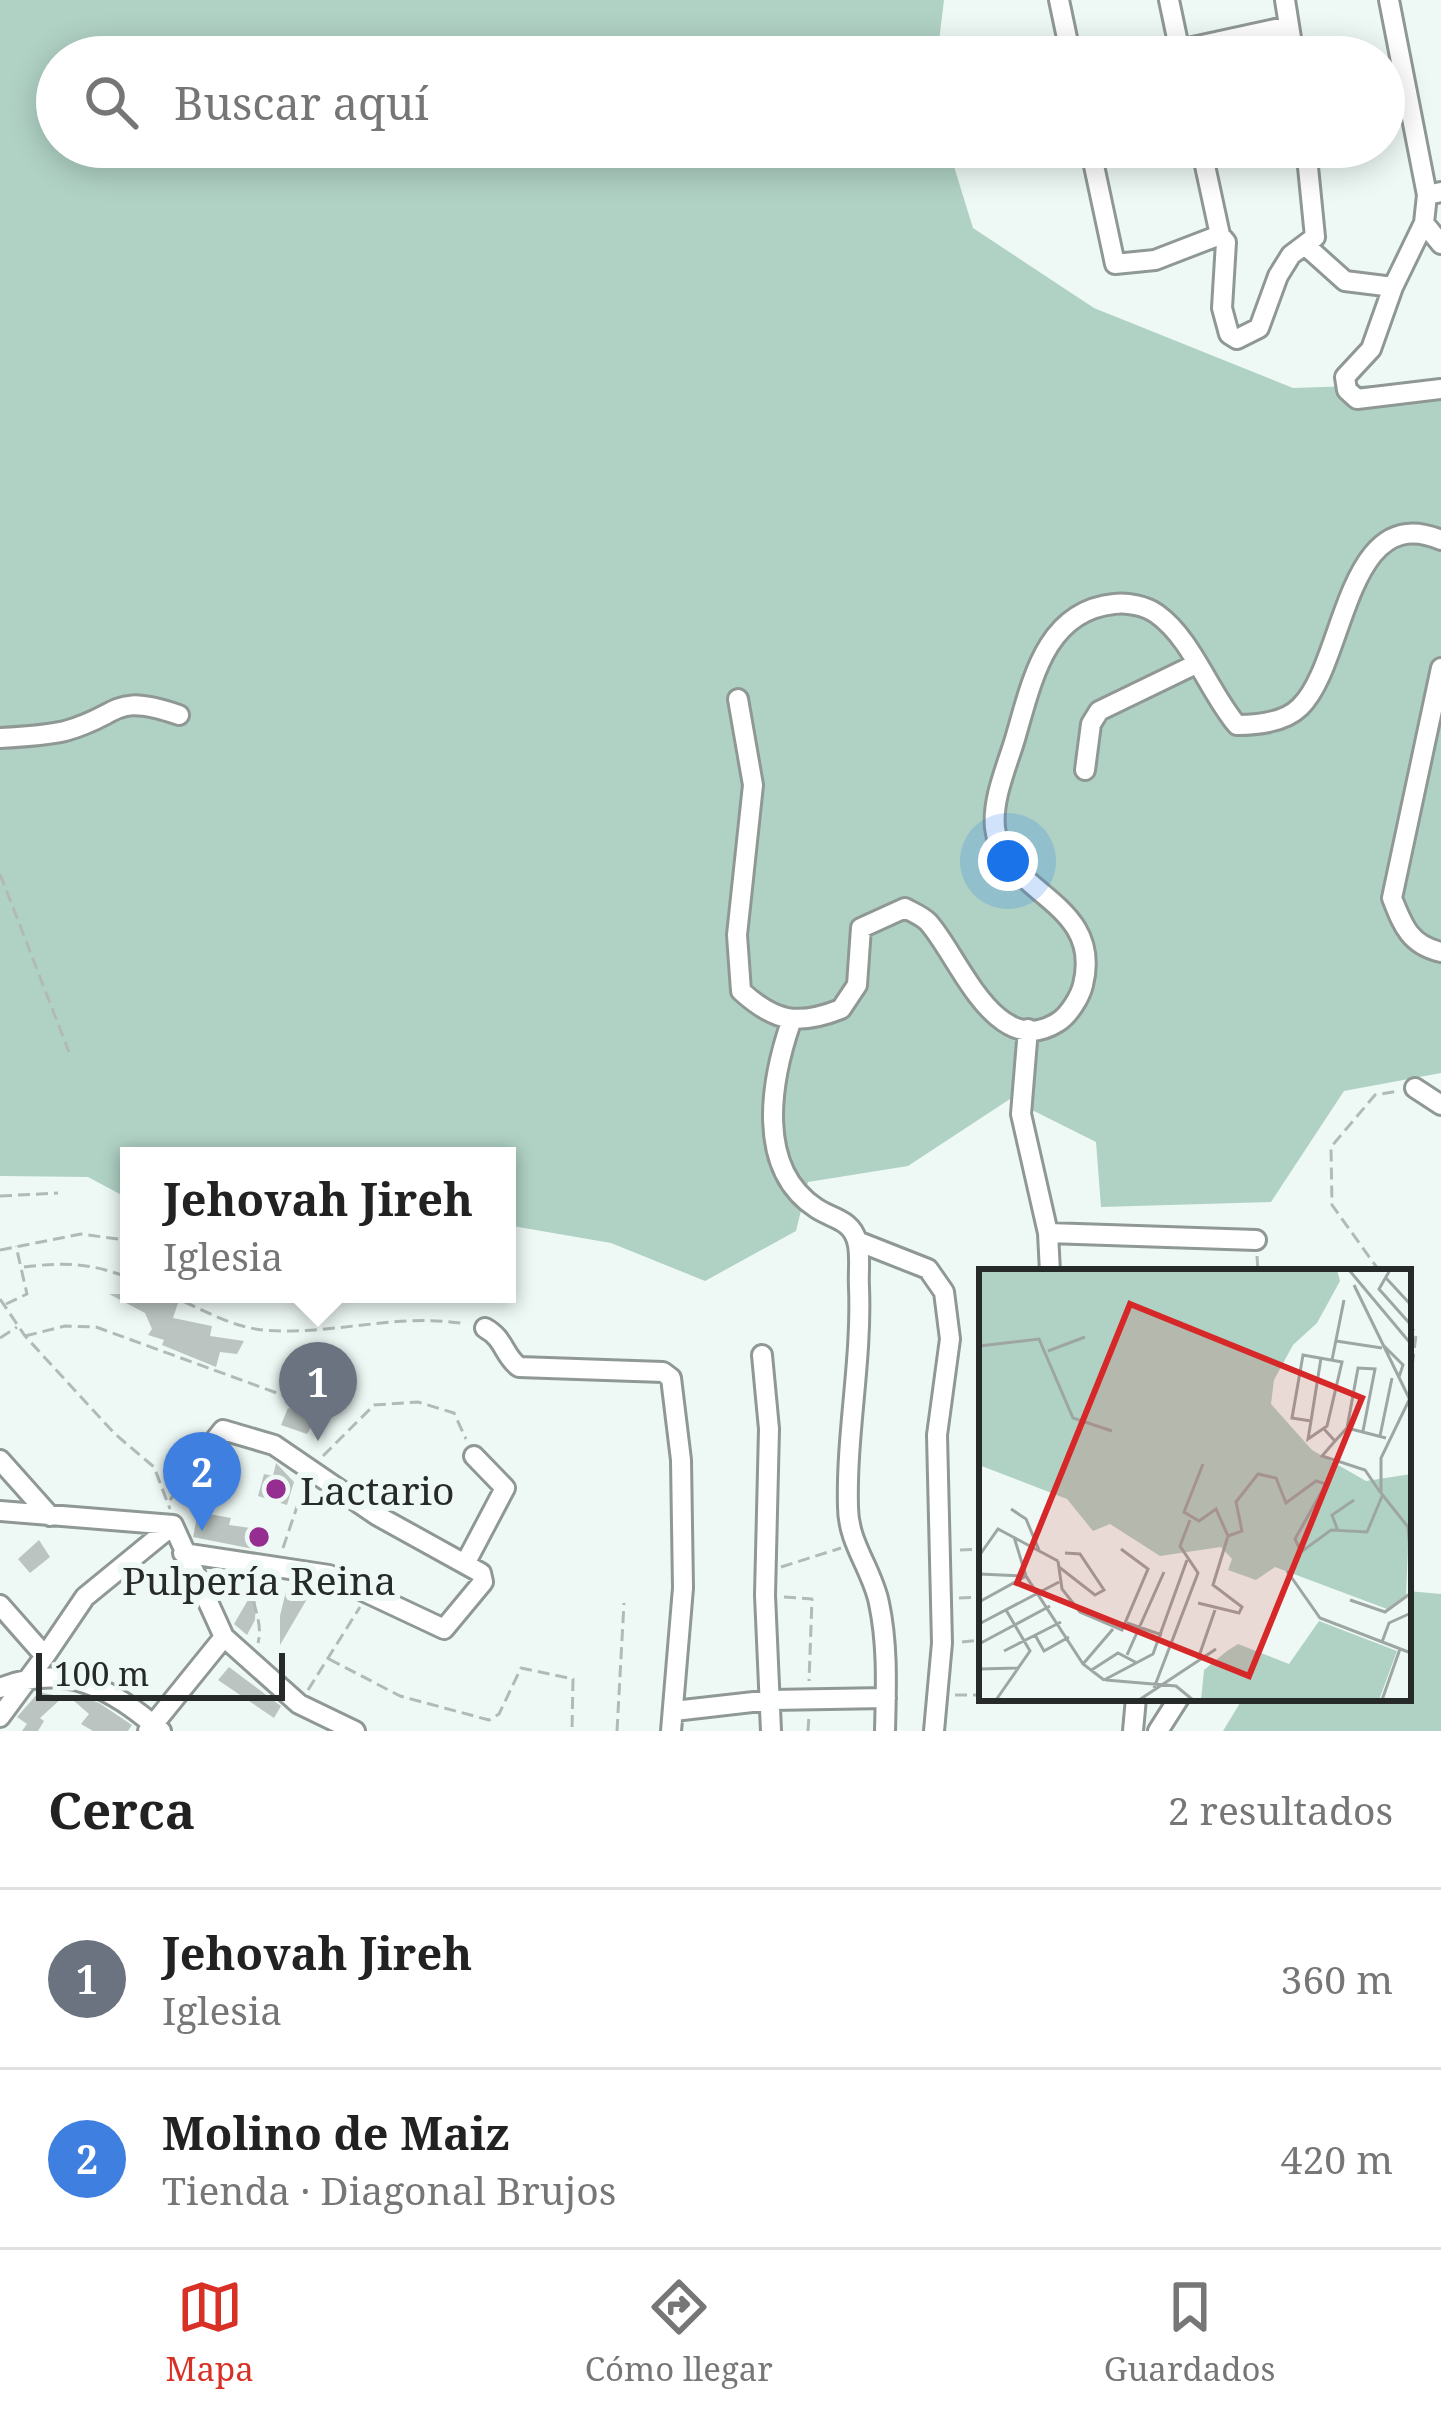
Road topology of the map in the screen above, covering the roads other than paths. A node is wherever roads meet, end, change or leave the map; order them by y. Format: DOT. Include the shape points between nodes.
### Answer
graph roads {
  1 [pos="1059,0"];
  2 [pos="1168,0"];
  3 [pos="1285,0"];
  4 [pos="1389,0"];
  5 [pos="1289,26"];
  6 [pos="1067,36"];
  7 [pos="1176,36"];
  8 [pos="1249,36"];
  9 [pos="1291,36"];
  10 [pos="1397,36"];
  11 [pos="1405,69"];
  12 [pos="1094,168"];
  13 [pos="1206,168"];
  14 [pos="1307,168"];
  15 [pos="1434,193"];
  16 [pos="1424,223"];
  17 [pos="1220,235"];
  18 [pos="1312,237"];
  19 [pos="1441,244"];
  20 [pos="1393,287"];
  21 [pos="1441,389"];
  22 [pos="1441,540"];
  23 [pos="1195,665"];
  24 [pos="1441,668"];
  25 [pos="738,699"];
  26 [pos="179,715"];
  27 [pos="0,738"];
  28 [pos="1085,770"];
  29 [pos="1441,952"];
  30 [pos="791,1022"];
  31 [pos="1028,1029"];
  32 [pos="1414,1088"];
  33 [pos="1441,1105"];
  34 [pos="1048,1234"];
  35 [pos="1256,1240"];
  36 [pos="857,1241"];
  37 [pos="1050,1269"];
  38 [pos="485,1328"];
  39 [pos="762,1355"];
  40 [pos="474,1456"];
  41 [pos="0,1460"];
  42 [pos="190,1471"];
  43 [pos="0,1511"];
  44 [pos="50,1516"];
  45 [pos="173,1526"];
  46 [pos="183,1553"];
  47 [pos="466,1562"];
  48 [pos="0,1606"];
  49 [pos="224,1637"];
  50 [pos="45,1657"];
  51 [pos="33,1675"];
  52 [pos="0,1688"];
  53 [pos="886,1698"];
  54 [pos="771,1700"];
  55 [pos="1136,1701"];
  56 [pos="1177,1701"];
  57 [pos="0,1717"];
  58 [pos="673,1721"];
  59 [pos="154,1729"];
  60 [pos="355,1731"];
  61 [pos="771,1731"];
  62 [pos="885,1731"];
  63 [pos="934,1731"];
  64 [pos="1133,1731"];
  65 [pos="1158,1731"];
  1 -- 6 [label="street"];
  2 -- 7 [label="street"];
  3 -- 5 [label="street"];
  4 -- 10 [label="street"];
  5 -- 8 [label="street"];
  5 -- 9 [label="street"];
  11 -- 15 [label="street"];
  12 -- 17 [label="street" via="1118,265"];
  13 -- 17 [label="street"];
  14 -- 18 [label="street"];
  15 -- 16 [label="street"];
  16 -- 19 [label="street"];
  16 -- 20 [label="street"];
  17 -- 18 [label="street" via="1229,252 1225,324 1237,339 1259,328 1278,276"];
  18 -- 20 [label="street" via="1357,287"];
  20 -- 21 [label="street" via="1371,349 1345,377 1347,390 1358,398"];
  22 -- 23 [label="street" via="1406,532 1380,544 1300,708 1263,725 1237,725"];
  23 -- 28 [label="street" via="1099,711"];
  23 -- 31 [label="street" via="1157,613 1126,602 1087,607 1054,632 998,793 995,828 1004,853 1070,916 1087,969 1081,996 1058,1022"];
  24 -- 29 [label="street" via="1392,898 1405,932"];
  25 -- 30 [label="street" via="753,785 737,934 741,991 765,1013"];
  26 -- 27 [label="street" via="124,703 60,733"];
  30 -- 31 [label="street" via="841,1009 857,986 861,928 905,908 926,920 986,1011"];
  30 -- 36 [label="street" via="773,1072 773,1135 791,1186 846,1222"];
  31 -- 34 [label="street" via="1021,1114"];
  32 -- 33 [label="street"];
  34 -- 35 [label="street"];
  34 -- 37 [label="street"];
  36 -- 53 [label="street" via="860,1363 847,1510 878,1598"];
  36 -- 63 [label="street" via="928,1269 944,1292 950,1339 937,1435 942,1643"];
  38 -- 58 [label="street" via="501,1337 519,1367 671,1378 683,1588"];
  39 -- 54 [label="street"];
  40 -- 47 [label="street" via="505,1488"];
  41 -- 44 [label="street"];
  42 -- 47 [label="street" via="223,1430 274,1444 378,1516"];
  43 -- 44 [label="street"];
  44 -- 45 [label="street"];
  45 -- 46 [label="street"];
  45 -- 50 [label="street" via="85,1597"];
  46 -- 47 [label="street" via="329,1575 449,1629 482,1582"];
  46 -- 49 [label="street"];
  48 -- 50 [label="street"];
  49 -- 59 [label="street"];
  49 -- 60 [label="street" via="299,1704"];
  50 -- 51 [label="street"];
  51 -- 52 [label="street"];
  51 -- 57 [label="street"];
  51 -- 59 [label="street" via="76,1676"];
  53 -- 54 [label="street"];
  53 -- 62 [label="street"];
  54 -- 58 [label="street"];
  54 -- 61 [label="street"];
  55 -- 64 [label="street"];
  56 -- 65 [label="street"];
}
